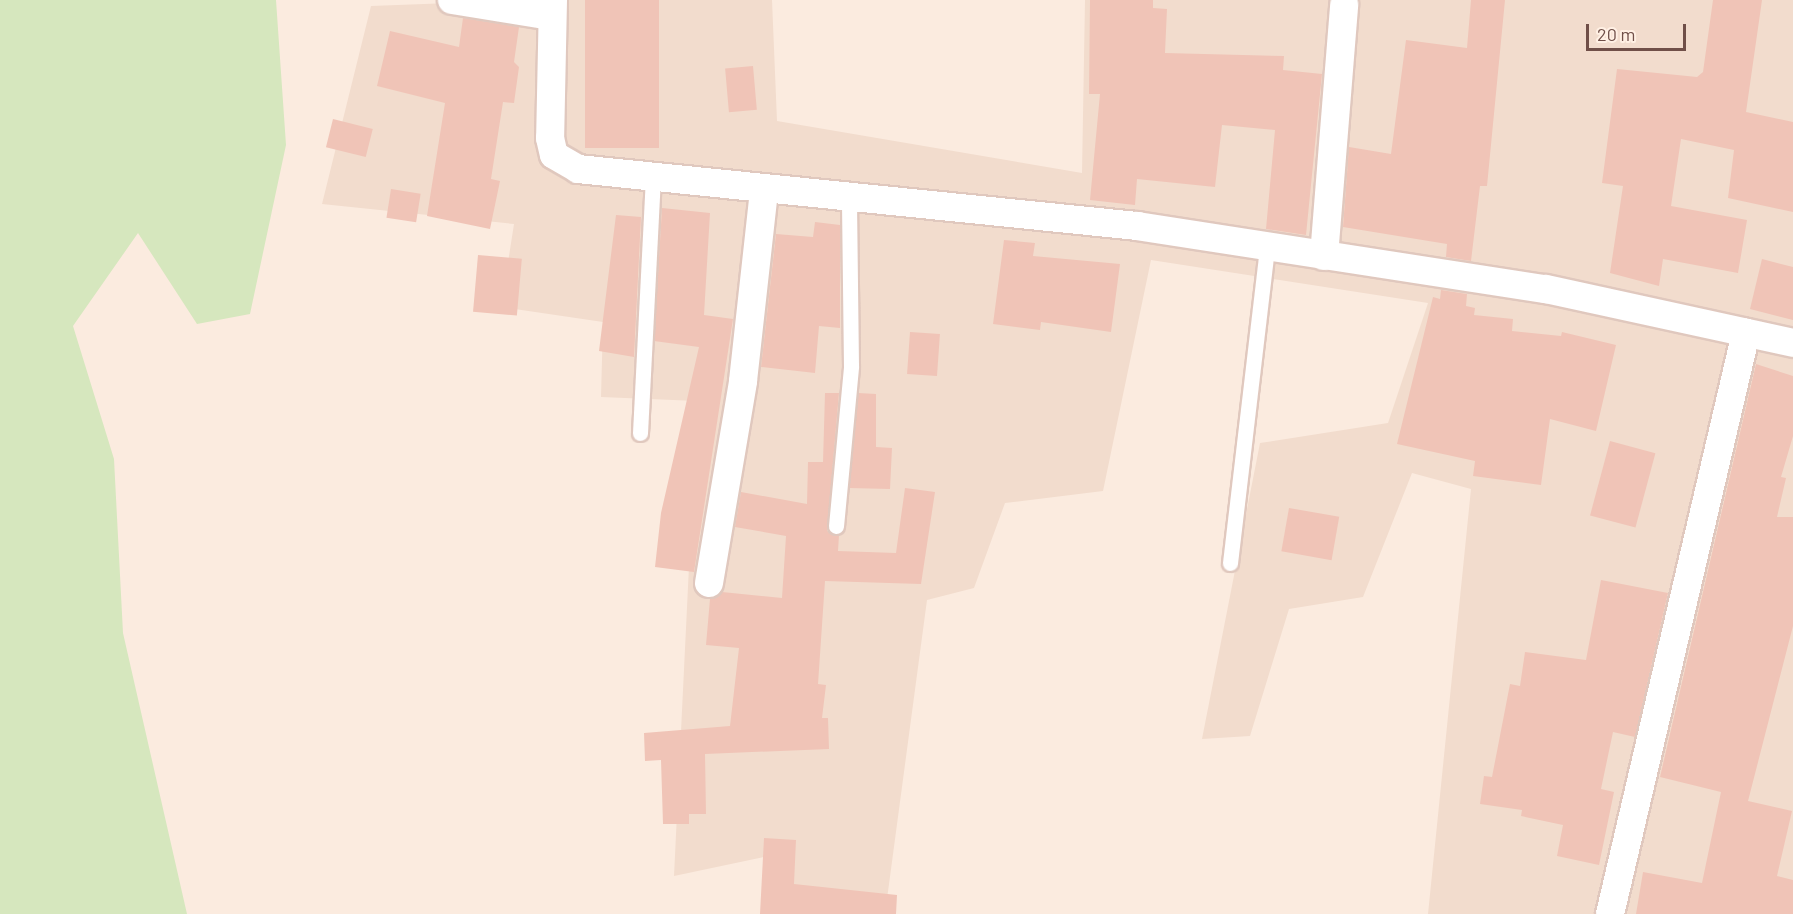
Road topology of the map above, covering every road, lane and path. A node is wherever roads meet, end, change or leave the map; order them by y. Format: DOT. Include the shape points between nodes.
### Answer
graph roads {
  1 [pos="452,0"];
  2 [pos="1344,5"];
  3 [pos="552,8"];
  4 [pos="653,179"];
  5 [pos="764,191"];
  6 [pos="849,199"];
  7 [pos="1267,246"];
  8 [pos="1324,256"];
  9 [pos="1746,333"];
  10 [pos="1793,342"];
  11 [pos="640,433"];
  12 [pos="836,526"];
  13 [pos="1230,563"];
  14 [pos="709,584"];
  15 [pos="1610,914"];
  1 -- 3 [label="street"];
  2 -- 8 [label="street"];
  3 -- 4 [label="street" via="554,155 578,169"];
  4 -- 5 [label="street"];
  4 -- 11 [label="lane"];
  5 -- 6 [label="street"];
  5 -- 14 [label="street" via="743,381"];
  6 -- 7 [label="street" via="1137,226"];
  6 -- 12 [label="lane" via="851,366"];
  7 -- 8 [label="street"];
  7 -- 13 [label="lane"];
  8 -- 9 [label="street" via="1546,289"];
  9 -- 10 [label="street"];
  9 -- 15 [label="street"];
}
